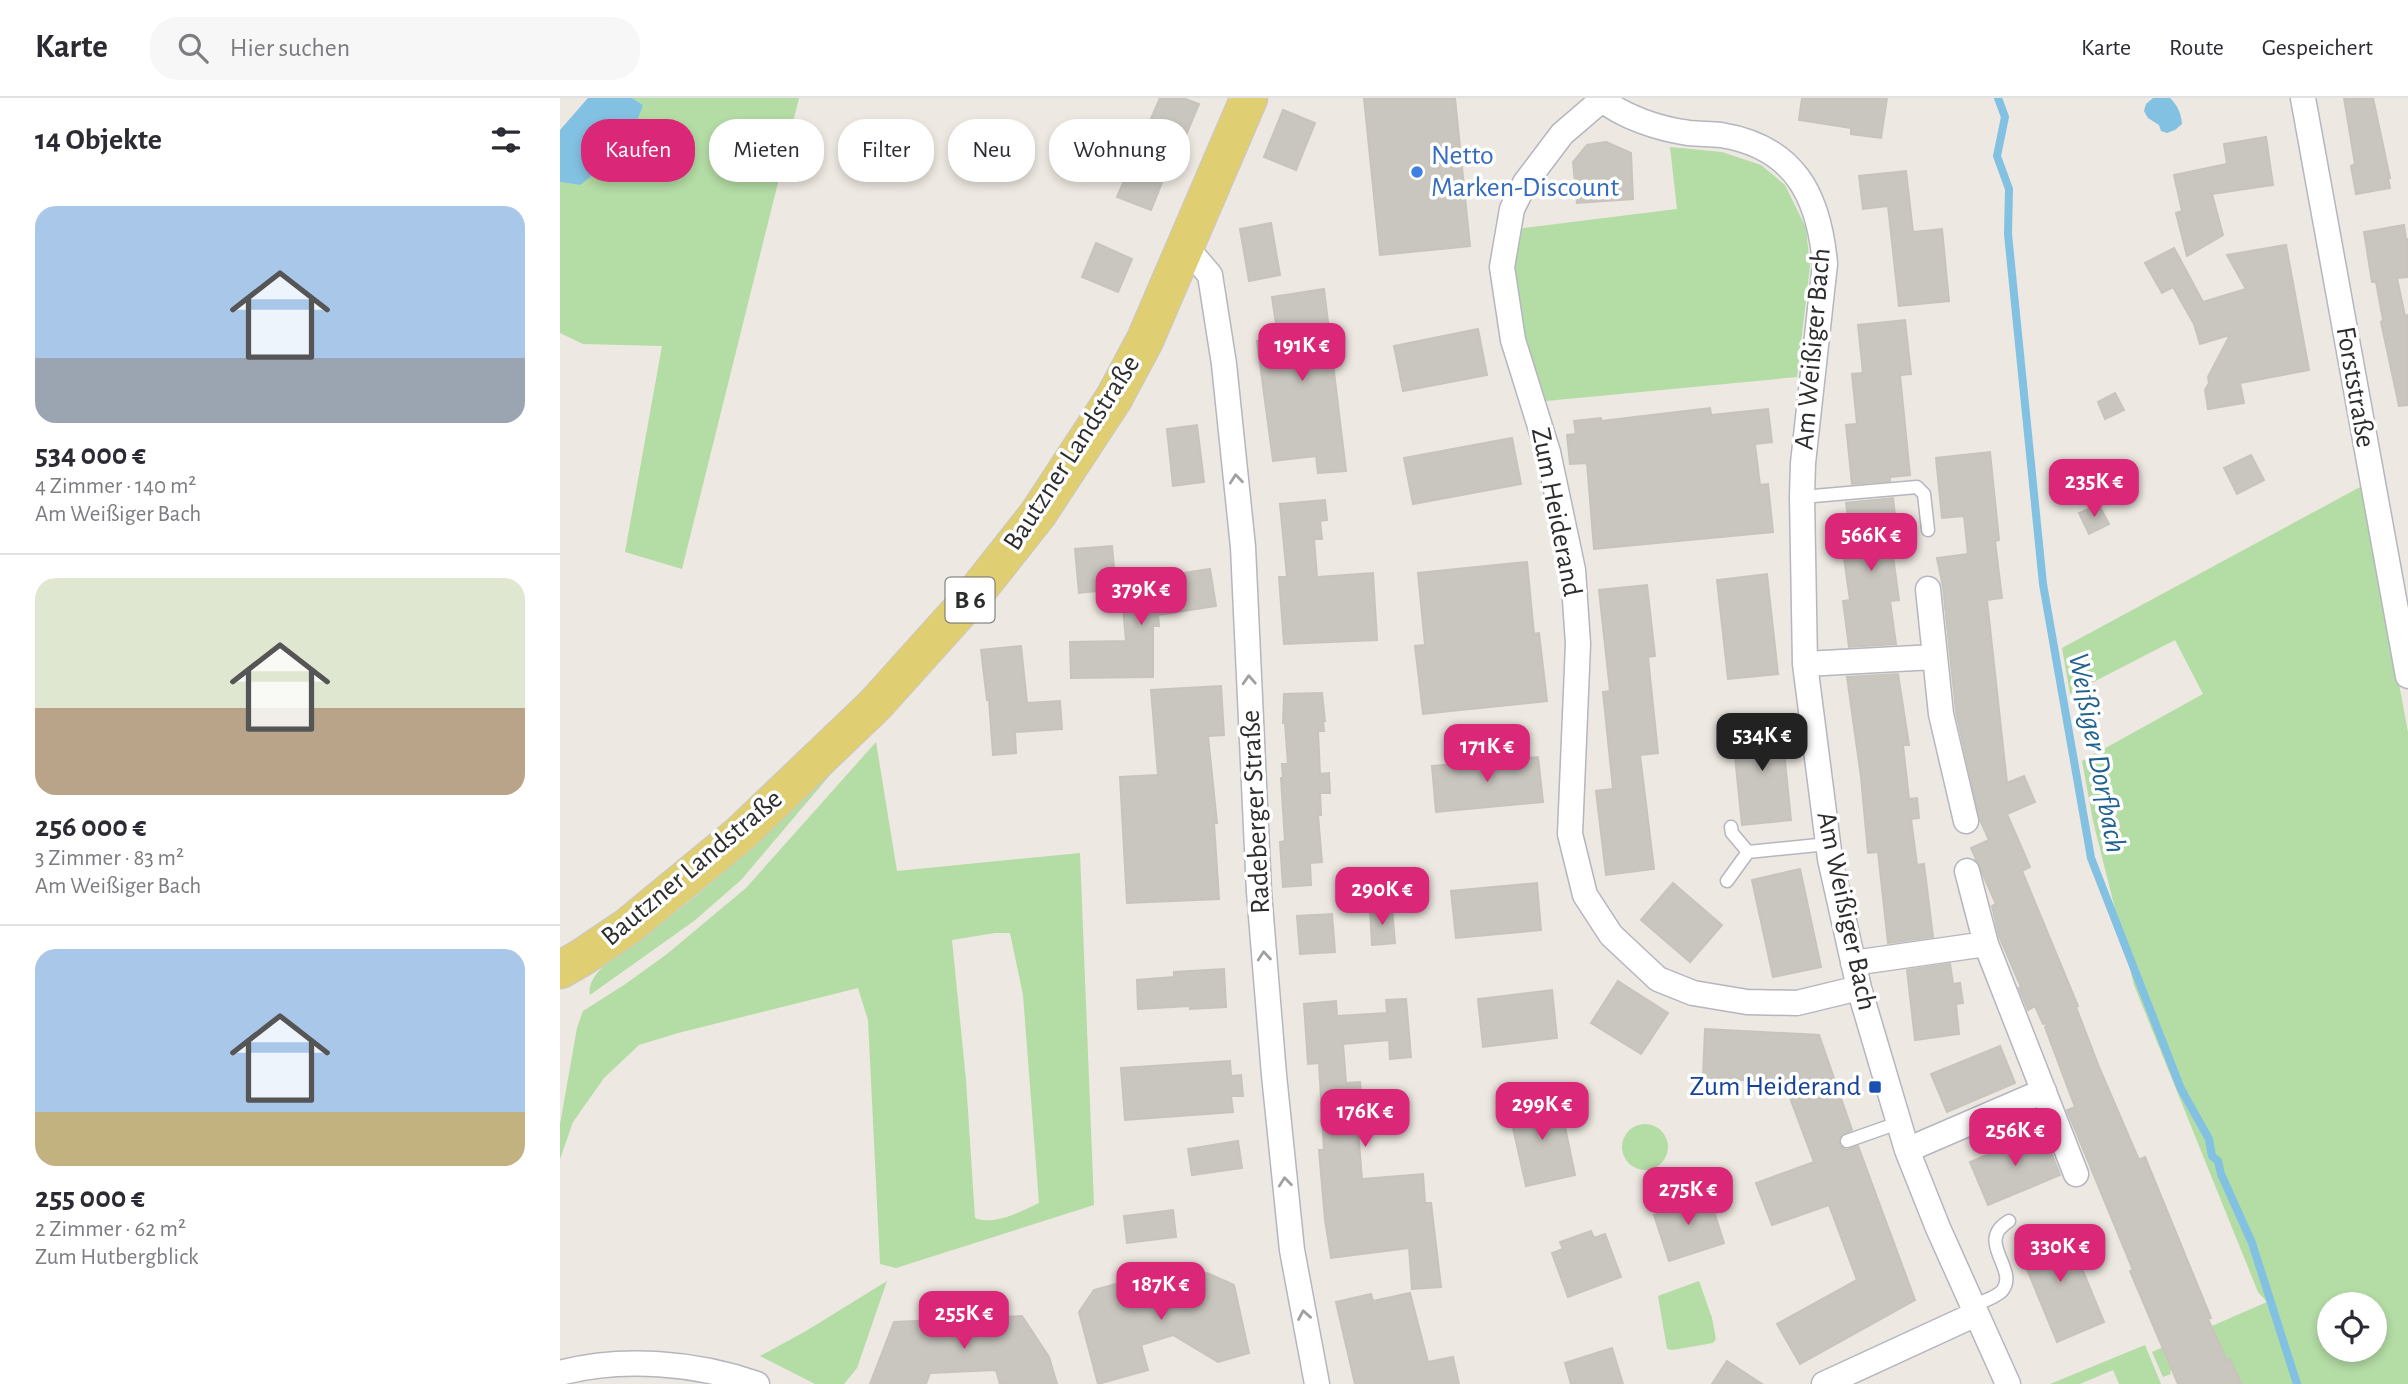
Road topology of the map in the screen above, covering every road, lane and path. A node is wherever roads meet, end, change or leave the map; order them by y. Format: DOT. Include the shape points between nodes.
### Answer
graph roads {
  1 [pos="1249,98"];
  2 [pos="2303,98"];
  3 [pos="1602,99"];
  4 [pos="1194,256"];
  5 [pos="1802,497"];
  6 [pos="1928,530"];
  7 [pos="1928,589"];
  8 [pos="1934,657"];
  9 [pos="1805,664"];
  10 [pos="2408,676"];
  11 [pos="1966,821"];
  12 [pos="1731,827"];
  13 [pos="1828,844"];
  14 [pos="1748,852"];
  15 [pos="1967,871"];
  16 [pos="1727,881"];
  17 [pos="1986,944"];
  18 [pos="1853,963"];
  19 [pos="560,970"];
  20 [pos="1859,988"];
  21 [pos="2044,1091"];
  22 [pos="1898,1123"];
  23 [pos="1847,1141"];
  24 [pos="1907,1150"];
  25 [pos="2076,1174"];
  26 [pos="2009,1221"];
  27 [pos="1974,1310"];
  28 [pos="560,1373"];
  29 [pos="757,1384"];
  30 [pos="1317,1384"];
  31 [pos="1824,1384"];
  32 [pos="2008,1384"];
  1 -- 4 [label="main road, Bautzner Landstraße / B 6"];
  2 -- 10 [label="street, Forststraße"];
  3 -- 5 [label="street, Am Weißiger Bach" via="1644,123 1752,143 1782,159 1812,202 1822,232 1825,264"];
  3 -- 20 [label="street, Zum Heiderand" via="1562,134 1525,183 1512,209 1502,267 1513,340 1548,452 1573,570 1578,644 1570,834 1585,895 1611,935 1658,979 1693,993 1747,1002 1797,1003"];
  4 -- 19 [label="main road, Bautzner Landstraße / B 6" via="1114,398 1038,514 974,595 875,705 740,834 627,927"];
  30 -- 4 [label="street, Radeberger Straße, one-way" via="1292,1250 1274,1075 1259,892 1243,547 1227,390 1210,275"];
  5 -- 6 [label="lane" via="1917,487 1924,494"];
  5 -- 9 [label="street, Am Weißiger Bach"];
  7 -- 8 [label="street"];
  8 -- 9 [label="street"];
  8 -- 11 [label="street" via="1941,714"];
  9 -- 13 [label="street, Am Weißiger Bach"];
  12 -- 14 [label="lane"];
  13 -- 14 [label="lane"];
  13 -- 18 [label="street, Am Weißiger Bach"];
  14 -- 16 [label="lane"];
  15 -- 17 [label="street"];
  17 -- 18 [label="street"];
  17 -- 21 [label="street"];
  18 -- 20 [label="street, Am Weißiger Bach"];
  20 -- 22 [label="street, Am Weißiger Bach"];
  21 -- 24 [label="street"];
  21 -- 25 [label="street"];
  22 -- 23 [label="lane"];
  22 -- 24 [label="street, Am Weißiger Bach"];
  24 -- 27 [label="street, Am Weißiger Bach"];
  26 -- 27 [label="lane" via="1999,1229 1995,1241 2006,1276 2004,1288"];
  27 -- 31 [label="street"];
  27 -- 32 [label="street, Am Weißiger Bach"];
  28 -- 29 [label="street" via="616,1364 674,1366"];
}
